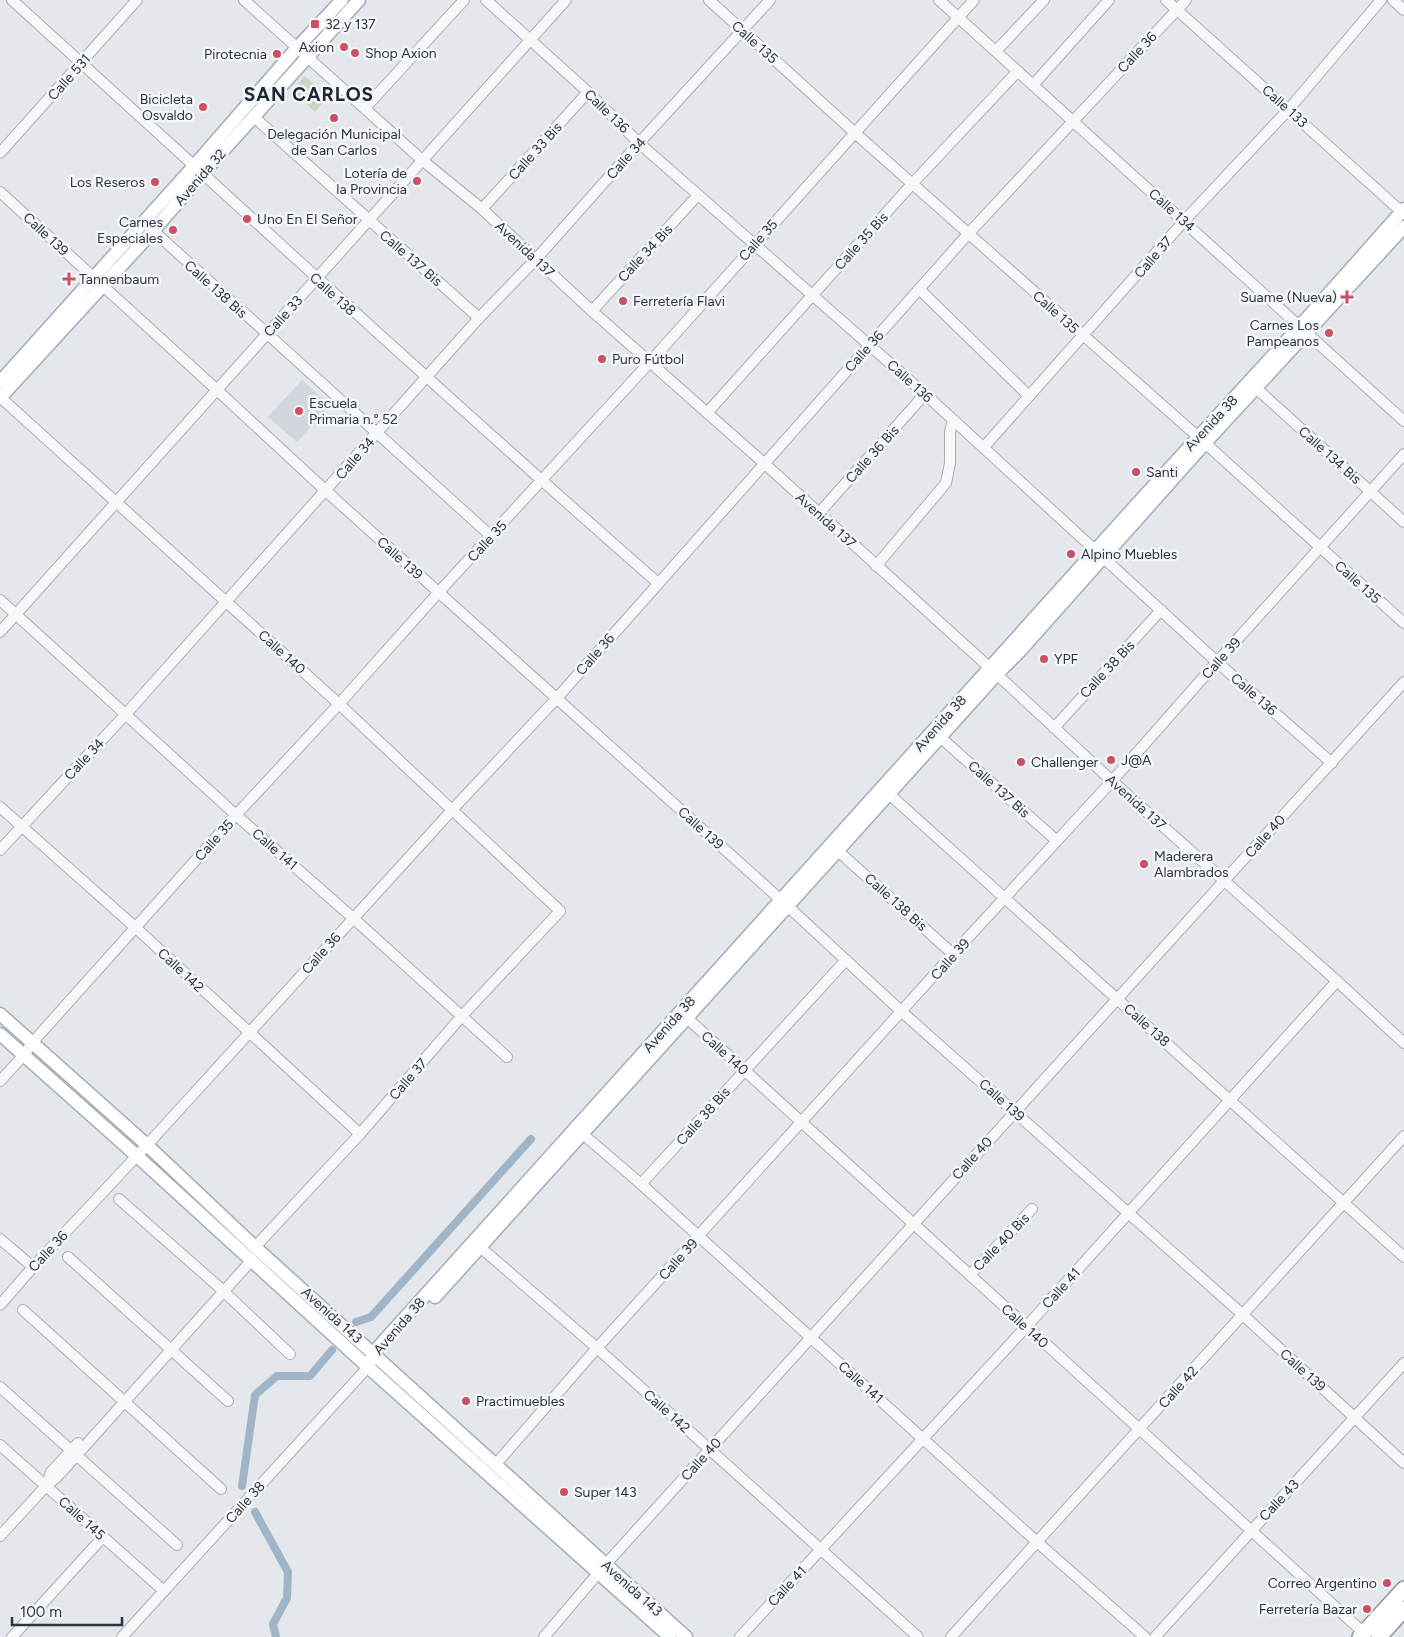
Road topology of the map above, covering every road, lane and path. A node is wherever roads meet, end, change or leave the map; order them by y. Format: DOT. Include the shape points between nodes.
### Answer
graph roads {
  1 [pos="12,0"];
  2 [pos="137,0"];
  3 [pos="244,0"];
  4 [pos="342,0"];
  5 [pos="359,0"];
  6 [pos="464,0"];
  7 [pos="486,0"];
  8 [pos="566,0"];
  9 [pos="709,0"];
  10 [pos="770,0"];
  11 [pos="939,0"];
  12 [pos="974,0"];
  13 [pos="1044,0"];
  14 [pos="1109,0"];
  15 [pos="1166,0"];
  16 [pos="1186,0"];
  17 [pos="1382,0"];
  18 [pos="1392,0"];
  19 [pos="1177,10"];
  20 [pos="1404,10"];
  21 [pos="958,17"];
  22 [pos="742,31"];
  23 [pos="530,41"];
  24 [pos="296,48"];
  25 [pos="996,52"];
  26 [pos="307,58"];
  27 [pos="81,63"];
  28 [pos="1018,71"];
  29 [pos="1033,85"];
  30 [pos="588,92"];
  31 [pos="365,108"];
  32 [pos="1288,109"];
  33 [pos="254,117"];
  34 [pos="1073,120"];
  35 [pos="855,133"];
  36 [pos="639,142"];
  37 [pos="0,153"];
  38 [pos="422,160"];
  39 [pos="198,170"];
  40 [pos="912,184"];
  41 [pos="0,192"];
  42 [pos="698,195"];
  43 [pos="482,210"];
  44 [pos="1403,211"];
  45 [pos="369,221"];
  46 [pos="1184,221"];
  47 [pos="143,222"];
  48 [pos="1404,227"];
  49 [pos="153,231"];
  50 [pos="968,234"];
  51 [pos="754,244"];
  52 [pos="536,259"];
  53 [pos="316,279"];
  54 [pos="98,282"];
  55 [pos="919,289"];
  56 [pos="812,295"];
  57 [pos="592,311"];
  58 [pos="479,318"];
  59 [pos="1304,330"];
  60 [pos="266,335"];
  61 [pos="1083,336"];
  62 [pos="870,345"];
  63 [pos="650,362"];
  64 [pos="426,377"];
  65 [pos="0,382"];
  66 [pos="1256,388"];
  67 [pos="217,390"];
  68 [pos="925,394"];
  69 [pos="1029,396"];
  70 [pos="0,398"];
  71 [pos="707,413"];
  72 [pos="1404,421"];
  73 [pos="955,422"];
  74 [pos="376,434"];
  75 [pos="1202,440"];
  76 [pos="984,447"];
  77 [pos="1404,454"];
  78 [pos="765,464"];
  79 [pos="542,481"];
  80 [pos="326,491"];
  81 [pos="1370,492"];
  82 [pos="116,502"];
  83 [pos="818,513"];
  84 [pos="1404,522"];
  85 [pos="490,536"];
  86 [pos="1320,547"];
  87 [pos="1100,554"];
  88 [pos="876,566"];
  89 [pos="658,583"];
  90 [pos="438,593"];
  91 [pos="0,600"];
  92 [pos="225,601"];
  93 [pos="1161,610"];
  94 [pos="16,614"];
  95 [pos="1404,623"];
  96 [pos="0,632"];
  97 [pos="1217,662"];
  98 [pos="993,671"];
  99 [pos="1404,682"];
  100 [pos="557,698"];
  101 [pos="339,704"];
  102 [pos="125,715"];
  103 [pos="1054,728"];
  104 [pos="940,737"];
  105 [pos="1332,762"];
  106 [pos="1112,781"];
  107 [pos="889,794"];
  108 [pos="0,807"];
  109 [pos="453,809"];
  110 [pos="236,815"];
  111 [pos="22,826"];
  112 [pos="1057,841"];
  113 [pos="0,850"];
  114 [pos="838,851"];
  115 [pos="1224,880"];
  116 [pos="1006,898"];
  117 [pos="784,903"];
  118 [pos="560,911"];
  119 [pos="353,918"];
  120 [pos="136,928"];
  121 [pos="953,954"];
  122 [pos="846,960"];
  123 [pos="1337,981"];
  124 [pos="1117,999"];
  125 [pos="902,1012"];
  126 [pos="0,1014"];
  127 [pos="461,1017"];
  128 [pos="687,1018"];
  129 [pos="248,1032"];
  130 [pos="0,1034"];
  131 [pos="32,1043"];
  132 [pos="1404,1043"];
  133 [pos="24,1055"];
  134 [pos="507,1058"];
  135 [pos="745,1071"];
  136 [pos="0,1081"];
  137 [pos="1230,1101"];
  138 [pos="1014,1111"];
  139 [pos="802,1122"];
  140 [pos="579,1131"];
  141 [pos="360,1134"];
  142 [pos="1404,1136"];
  143 [pos="147,1145"];
  144 [pos="137,1156"];
  145 [pos="641,1184"];
  146 [pos="119,1199"];
  147 [pos="1343,1203"];
  148 [pos="1032,1209"];
  149 [pos="1127,1213"];
  150 [pos="913,1223"];
  151 [pos="699,1236"];
  152 [pos="0,1239"];
  153 [pos="480,1247"];
  154 [pos="251,1255"];
  155 [pos="68,1257"];
  156 [pos="1404,1257"];
  157 [pos="33,1267"];
  158 [pos="970,1275"];
  159 [pos="221,1289"];
  160 [pos="0,1305"];
  161 [pos="22,1310"];
  162 [pos="1242,1314"];
  163 [pos="1026,1327"];
  164 [pos="811,1336"];
  165 [pos="169,1347"];
  166 [pos="597,1348"];
  167 [pos="290,1354"];
  168 [pos="377,1355"];
  169 [pos="1404,1363"];
  170 [pos="368,1367"];
  171 [pos="0,1387"];
  172 [pos="122,1400"];
  173 [pos="228,1401"];
  174 [pos="1355,1418"];
  175 [pos="1140,1430"];
  176 [pos="923,1438"];
  177 [pos="0,1445"];
  178 [pos="710,1449"];
  179 [pos="74,1453"];
  180 [pos="1404,1463"];
  181 [pos="496,1464"];
  182 [pos="46,1486"];
  183 [pos="221,1489"];
  184 [pos="1251,1530"];
  185 [pos="0,1536"];
  186 [pos="102,1537"];
  187 [pos="1037,1542"];
  188 [pos="177,1545"];
  189 [pos="822,1549"];
  190 [pos="602,1568"];
  191 [pos="1404,1589"];
  192 [pos="164,1591"];
  193 [pos="1404,1609"];
  194 [pos="1368,1636"];
  195 [pos="12,1637"];
  196 [pos="122,1637"];
  197 [pos="544,1637"];
  198 [pos="670,1637"];
  199 [pos="686,1637"];
  200 [pos="740,1637"];
  201 [pos="918,1637"];
  202 [pos="951,1637"];
  203 [pos="1145,1637"];
  204 [pos="1155,1637"];
  1 -- 27 [label="street, Calle 138"];
  2 -- 27 [label="street, Calle 531"];
  3 -- 24 [label="street, Avenida 137"];
  4 -- 24 [label="main road, Avenida 32"];
  5 -- 26 [label="main road, Avenida 32"];
  6 -- 31 [label="street"];
  7 -- 23 [label="street, Calle 136"];
  8 -- 23 [label="street, Calle 33"];
  9 -- 22 [label="street, Calle 135"];
  10 -- 22 [label="street, Calle 34"];
  11 -- 21 [label="street, Calle 134"];
  12 -- 21 [label="street, Calle 35"];
  13 -- 25 [label="street"];
  14 -- 29 [label="street"];
  15 -- 19 [label="street, Calle 133"];
  16 -- 19 [label="street, Calle 36"];
  17 -- 32 [label="street, Calle 37"];
  18 -- 20 [label="street"];
  19 -- 32 [label="street, Calle 133"];
  19 -- 34 [label="street, Calle 36"];
  21 -- 25 [label="street, Calle 134"];
  21 -- 35 [label="street, Calle 35"];
  22 -- 35 [label="street, Calle 135"];
  22 -- 36 [label="street, Calle 34"];
  23 -- 30 [label="street, Calle 136"];
  23 -- 38 [label="street, Calle 33"];
  24 -- 26 [label="street, Avenida 137"];
  24 -- 39 [label="main road, Avenida 32"];
  25 -- 28 [label="street, Calle 134"];
  26 -- 31 [label="street, Avenida 137"];
  26 -- 33 [label="main road, Avenida 32"];
  27 -- 37 [label="street, Calle 531"];
  27 -- 39 [label="street, Calle 138"];
  28 -- 29 [label="street, Calle 134"];
  28 -- 40 [label="street, Calle 35 Bis"];
  29 -- 34 [label="street, Calle 134"];
  30 -- 36 [label="street, Calle 136"];
  30 -- 43 [label="street, Calle 33 Bis"];
  31 -- 38 [label="street, Avenida 137"];
  32 -- 44 [label="street, Calle 133"];
  32 -- 46 [label="street, Calle 37"];
  33 -- 39 [label="main road, Avenida 32"];
  33 -- 45 [label="street, Calle 137 Bis"];
  34 -- 46 [label="street, Calle 134"];
  34 -- 50 [label="street, Calle 36"];
  35 -- 40 [label="street, Calle 135"];
  35 -- 51 [label="street, Calle 35"];
  36 -- 42 [label="street, Calle 136"];
  36 -- 52 [label="street, Calle 34"];
  38 -- 43 [label="street, Avenida 137"];
  38 -- 45 [label="street, Calle 33"];
  39 -- 47 [label="main road, Avenida 32"];
  39 -- 49 [label="main road, Avenida 32"];
  39 -- 53 [label="street, Calle 138"];
  40 -- 50 [label="street, Calle 135"];
  40 -- 56 [label="street, Calle 35 Bis"];
  41 -- 54 [label="street, Calle 139"];
  42 -- 51 [label="street, Calle 136"];
  42 -- 57 [label="street, Calle 34 Bis"];
  43 -- 52 [label="street, Avenida 137"];
  44 -- 59 [label="main road, Avenida 38"];
  45 -- 53 [label="street, Calle 33"];
  45 -- 58 [label="street, Calle 137 Bis"];
  46 -- 59 [label="street, Calle 134"];
  46 -- 61 [label="street, Calle 37"];
  47 -- 49 [label="street, Calle 138 Bis"];
  47 -- 54 [label="main road, Avenida 32"];
  48 -- 59 [label="main road, Avenida 38"];
  49 -- 54 [label="main road, Avenida 32"];
  49 -- 60 [label="street, Calle 138 Bis"];
  50 -- 55 [label="street, Calle 36"];
  50 -- 61 [label="street, Calle 135"];
  51 -- 56 [label="street, Calle 136"];
  51 -- 63 [label="street, Calle 35"];
  52 -- 57 [label="street, Avenida 137"];
  52 -- 58 [label="street, Calle 34"];
  53 -- 60 [label="street, Calle 33"];
  53 -- 64 [label="street, Calle 138"];
  54 -- 65 [label="main road, Avenida 32"];
  54 -- 67 [label="street, Calle 139"];
  54 -- 70 [label="main road, Avenida 32"];
  55 -- 62 [label="street, Calle 36"];
  55 -- 69 [label="street"];
  56 -- 62 [label="street, Calle 136"];
  56 -- 71 [label="street, Calle 35 Bis"];
  57 -- 63 [label="street, Avenida 137"];
  58 -- 64 [label="street, Calle 34"];
  59 -- 66 [label="main road, Avenida 38"];
  59 -- 72 [label="street, Calle 134"];
  59 -- 75 [label="main road, Avenida 38"];
  60 -- 67 [label="street, Calle 33"];
  60 -- 74 [label="street, Calle 138 Bis"];
  61 -- 69 [label="street, Calle 37"];
  61 -- 75 [label="street, Calle 135"];
  62 -- 68 [label="street, Calle 136"];
  62 -- 78 [label="street, Calle 36"];
  63 -- 71 [label="street, Avenida 137"];
  63 -- 79 [label="street, Calle 35"];
  64 -- 74 [label="street, Calle 34"];
  64 -- 79 [label="street, Calle 138"];
  66 -- 75 [label="main road, Avenida 38"];
  66 -- 81 [label="street, Calle 134 Bis"];
  67 -- 80 [label="street, Calle 139"];
  67 -- 82 [label="street, Calle 33"];
  68 -- 73 [label="street, Calle 136"];
  68 -- 83 [label="street, Calle 36 Bis"];
  69 -- 76 [label="street, Calle 37"];
  70 -- 82 [label="street, Calle 140"];
  71 -- 78 [label="street, Avenida 137"];
  73 -- 76 [label="street, Calle 136"];
  73 -- 88 [label="street" via="950,431 946,483"];
  74 -- 80 [label="street, Calle 34"];
  74 -- 85 [label="street, Calle 138 Bis"];
  75 -- 86 [label="street, Calle 135"];
  75 -- 87 [label="main road, Avenida 38"];
  76 -- 87 [label="street, Calle 136"];
  77 -- 81 [label="street, Calle 39"];
  78 -- 83 [label="street, Avenida 137"];
  78 -- 89 [label="street, Calle 36"];
  79 -- 85 [label="street, Calle 35"];
  79 -- 89 [label="street, Calle 138"];
  80 -- 90 [label="street, Calle 139"];
  80 -- 92 [label="street, Calle 34"];
  81 -- 84 [label="street, Calle 134 Bis"];
  81 -- 86 [label="street, Calle 39"];
  82 -- 92 [label="street, Calle 140"];
  82 -- 94 [label="street, Calle 33"];
  83 -- 88 [label="street, Avenida 137"];
  85 -- 90 [label="street, Calle 35"];
  86 -- 95 [label="street, Calle 135"];
  86 -- 97 [label="street, Calle 39"];
  87 -- 93 [label="street, Calle 136"];
  87 -- 98 [label="main road, Avenida 38"];
  88 -- 98 [label="street, Avenida 137"];
  89 -- 100 [label="street, Calle 36"];
  90 -- 100 [label="street, Calle 139"];
  90 -- 101 [label="street, Calle 35"];
  91 -- 94 [label="street, Calle 141"];
  92 -- 101 [label="street, Calle 140"];
  92 -- 102 [label="street, Calle 34"];
  93 -- 97 [label="street, Calle 136"];
  93 -- 103 [label="street, Calle 38 Bis"];
  94 -- 96 [label="street, Calle 33"];
  94 -- 102 [label="street, Calle 141"];
  97 -- 105 [label="street, Calle 136"];
  97 -- 106 [label="street, Calle 39"];
  98 -- 103 [label="street, Avenida 137"];
  98 -- 104 [label="main road, Avenida 38"];
  98 -- 117 [label="main road, Avenida 38"];
  99 -- 105 [label="street, Calle 40"];
  100 -- 109 [label="street, Calle 36"];
  100 -- 117 [label="street, Calle 139"];
  101 -- 109 [label="street, Calle 140"];
  101 -- 110 [label="street, Calle 35"];
  102 -- 110 [label="street, Calle 141"];
  102 -- 111 [label="street, Calle 34"];
  103 -- 106 [label="street, Avenida 137"];
  104 -- 107 [label="main road, Avenida 38"];
  104 -- 112 [label="street, Calle 137 Bis"];
  105 -- 115 [label="street, Calle 40"];
  106 -- 112 [label="street, Calle 39"];
  106 -- 115 [label="street, Avenida 137"];
  107 -- 114 [label="main road, Avenida 38"];
  107 -- 116 [label="street, Calle 138"];
  108 -- 111 [label="street, Calle 142"];
  109 -- 118 [label="street, Calle 140"];
  109 -- 119 [label="street, Calle 36"];
  110 -- 119 [label="street, Calle 141"];
  110 -- 120 [label="street, Calle 35"];
  111 -- 113 [label="street, Calle 34"];
  111 -- 120 [label="street, Calle 142"];
  112 -- 116 [label="street, Calle 39"];
  114 -- 117 [label="main road, Avenida 38"];
  114 -- 121 [label="street, Calle 138 Bis"];
  115 -- 123 [label="street, Avenida 137"];
  115 -- 124 [label="street, Calle 40"];
  116 -- 121 [label="street, Calle 39"];
  116 -- 124 [label="street, Calle 138"];
  117 -- 122 [label="street, Calle 139"];
  117 -- 128 [label="main road, Avenida 38"];
  117 -- 140 [label="main road, Avenida 38"];
  118 -- 127 [label="street, Calle 37"];
  119 -- 127 [label="street, Calle 141"];
  119 -- 129 [label="street, Calle 36"];
  120 -- 129 [label="street, Calle 142"];
  120 -- 131 [label="street, Calle 35"];
  121 -- 125 [label="street, Calle 39"];
  122 -- 125 [label="street, Calle 139"];
  122 -- 135 [label="street, Calle 38 Bis"];
  123 -- 132 [label="street, Avenida 137"];
  123 -- 137 [label="street, Calle 41"];
  124 -- 137 [label="street, Calle 138"];
  124 -- 138 [label="street, Calle 40"];
  125 -- 138 [label="street, Calle 139"];
  125 -- 139 [label="street, Calle 39"];
  126 -- 131 [label="main road, Avenida 143"];
  127 -- 134 [label="street, Calle 141"];
  127 -- 141 [label="street, Calle 37"];
  128 -- 135 [label="street, Calle 140"];
  128 -- 140 [label="main road, Avenida 38"];
  129 -- 141 [label="street, Calle 142"];
  129 -- 143 [label="street, Calle 36"];
  130 -- 133 [label="main road, Avenida 143"];
  131 -- 133 [label="street, Calle 35"];
  131 -- 143 [label="main road, Avenida 143"];
  133 -- 136 [label="street, Calle 35"];
  133 -- 144 [label="main road, Avenida 143"];
  135 -- 139 [label="street, Calle 140"];
  135 -- 145 [label="street, Calle 38 Bis"];
  137 -- 147 [label="street, Calle 138"];
  137 -- 149 [label="street, Calle 41"];
  138 -- 149 [label="street, Calle 139"];
  138 -- 150 [label="street, Calle 40"];
  139 -- 150 [label="street, Calle 140"];
  139 -- 151 [label="street, Calle 39"];
  140 -- 145 [label="street, Calle 141"];
  140 -- 153 [label="main road, Avenida 38"];
  140 -- 168 [label="main road, Avenida 38"];
  141 -- 154 [label="street, Calle 37"];
  142 -- 147 [label="street, Calle 42"];
  143 -- 144 [label="street, Calle 36"];
  143 -- 154 [label="main road, Avenida 143"];
  144 -- 154 [label="main road, Avenida 143"];
  144 -- 157 [label="street, Calle 36"];
  145 -- 151 [label="street, Calle 141"];
  146 -- 159 [label="street"];
  147 -- 156 [label="street, Calle 138"];
  147 -- 162 [label="street, Calle 42"];
  148 -- 158 [label="street, Calle 40 Bis"];
  149 -- 162 [label="street, Calle 139"];
  149 -- 163 [label="street, Calle 41"];
  150 -- 158 [label="street, Calle 140"];
  150 -- 164 [label="street, Calle 40"];
  151 -- 164 [label="street, Calle 141"];
  151 -- 166 [label="street, Calle 39"];
  152 -- 157 [label="street"];
  153 -- 166 [label="street, Calle 142"];
  153 -- 168 [label="main road, Avenida 38"];
  154 -- 159 [label="street, Calle 37"];
  154 -- 168 [label="main road, Avenida 143"];
  154 -- 170 [label="main road, Avenida 143"];
  155 -- 165 [label="street"];
  157 -- 160 [label="street, Calle 36"];
  158 -- 163 [label="street, Calle 140"];
  159 -- 165 [label="street, Calle 37"];
  159 -- 167 [label="street"];
  161 -- 172 [label="street"];
  162 -- 174 [label="street, Calle 139"];
  162 -- 175 [label="street, Calle 42"];
  163 -- 175 [label="street, Calle 140"];
  163 -- 176 [label="street, Calle 41"];
  164 -- 176 [label="street, Calle 141"];
  164 -- 178 [label="street, Calle 40"];
  165 -- 172 [label="street, Calle 37"];
  165 -- 173 [label="street"];
  166 -- 178 [label="street, Calle 142"];
  166 -- 181 [label="street, Calle 39"];
  168 -- 170 [label="main road, Avenida 38"];
  168 -- 181 [label="main road, Avenida 143"];
  169 -- 174 [label="street, Calle 43"];
  170 -- 190 [label="main road, Avenida 143"];
  170 -- 192 [label="street, Calle 38"];
  171 -- 179 [label="street"];
  172 -- 179 [label="street, Calle 37"];
  172 -- 183 [label="street"];
  174 -- 180 [label="street, Calle 139"];
  174 -- 184 [label="street, Calle 43"];
  175 -- 184 [label="street, Calle 140"];
  175 -- 187 [label="street, Calle 42"];
  176 -- 187 [label="street, Calle 141"];
  176 -- 189 [label="street, Calle 41"];
  177 -- 182 [label="street, Calle 145"];
  178 -- 189 [label="street, Calle 142"];
  178 -- 190 [label="street, Calle 40"];
  179 -- 182 [label="street, Calle 37" via="57,1477"];
  179 -- 188 [label="street"];
  181 -- 190 [label="main road, Avenida 143"];
  182 -- 185 [label="street"];
  182 -- 186 [label="street, Calle 145"];
  184 -- 194 [label="street, Calle 140"];
  184 -- 204 [label="street, Calle 43"];
  186 -- 192 [label="street, Calle 145"];
  186 -- 195 [label="street"];
  187 -- 202 [label="street, Calle 42"];
  187 -- 203 [label="street, Calle 141"];
  189 -- 200 [label="street, Calle 41"];
  189 -- 201 [label="street, Calle 142"];
  190 -- 197 [label="street, Calle 40"];
  190 -- 198 [label="main road, Avenida 143"];
  190 -- 199 [label="main road, Avenida 143"];
  191 -- 194 [label="highway"];
  192 -- 196 [label="street, Calle 38"];
  193 -- 194 [label="highway"];
}
